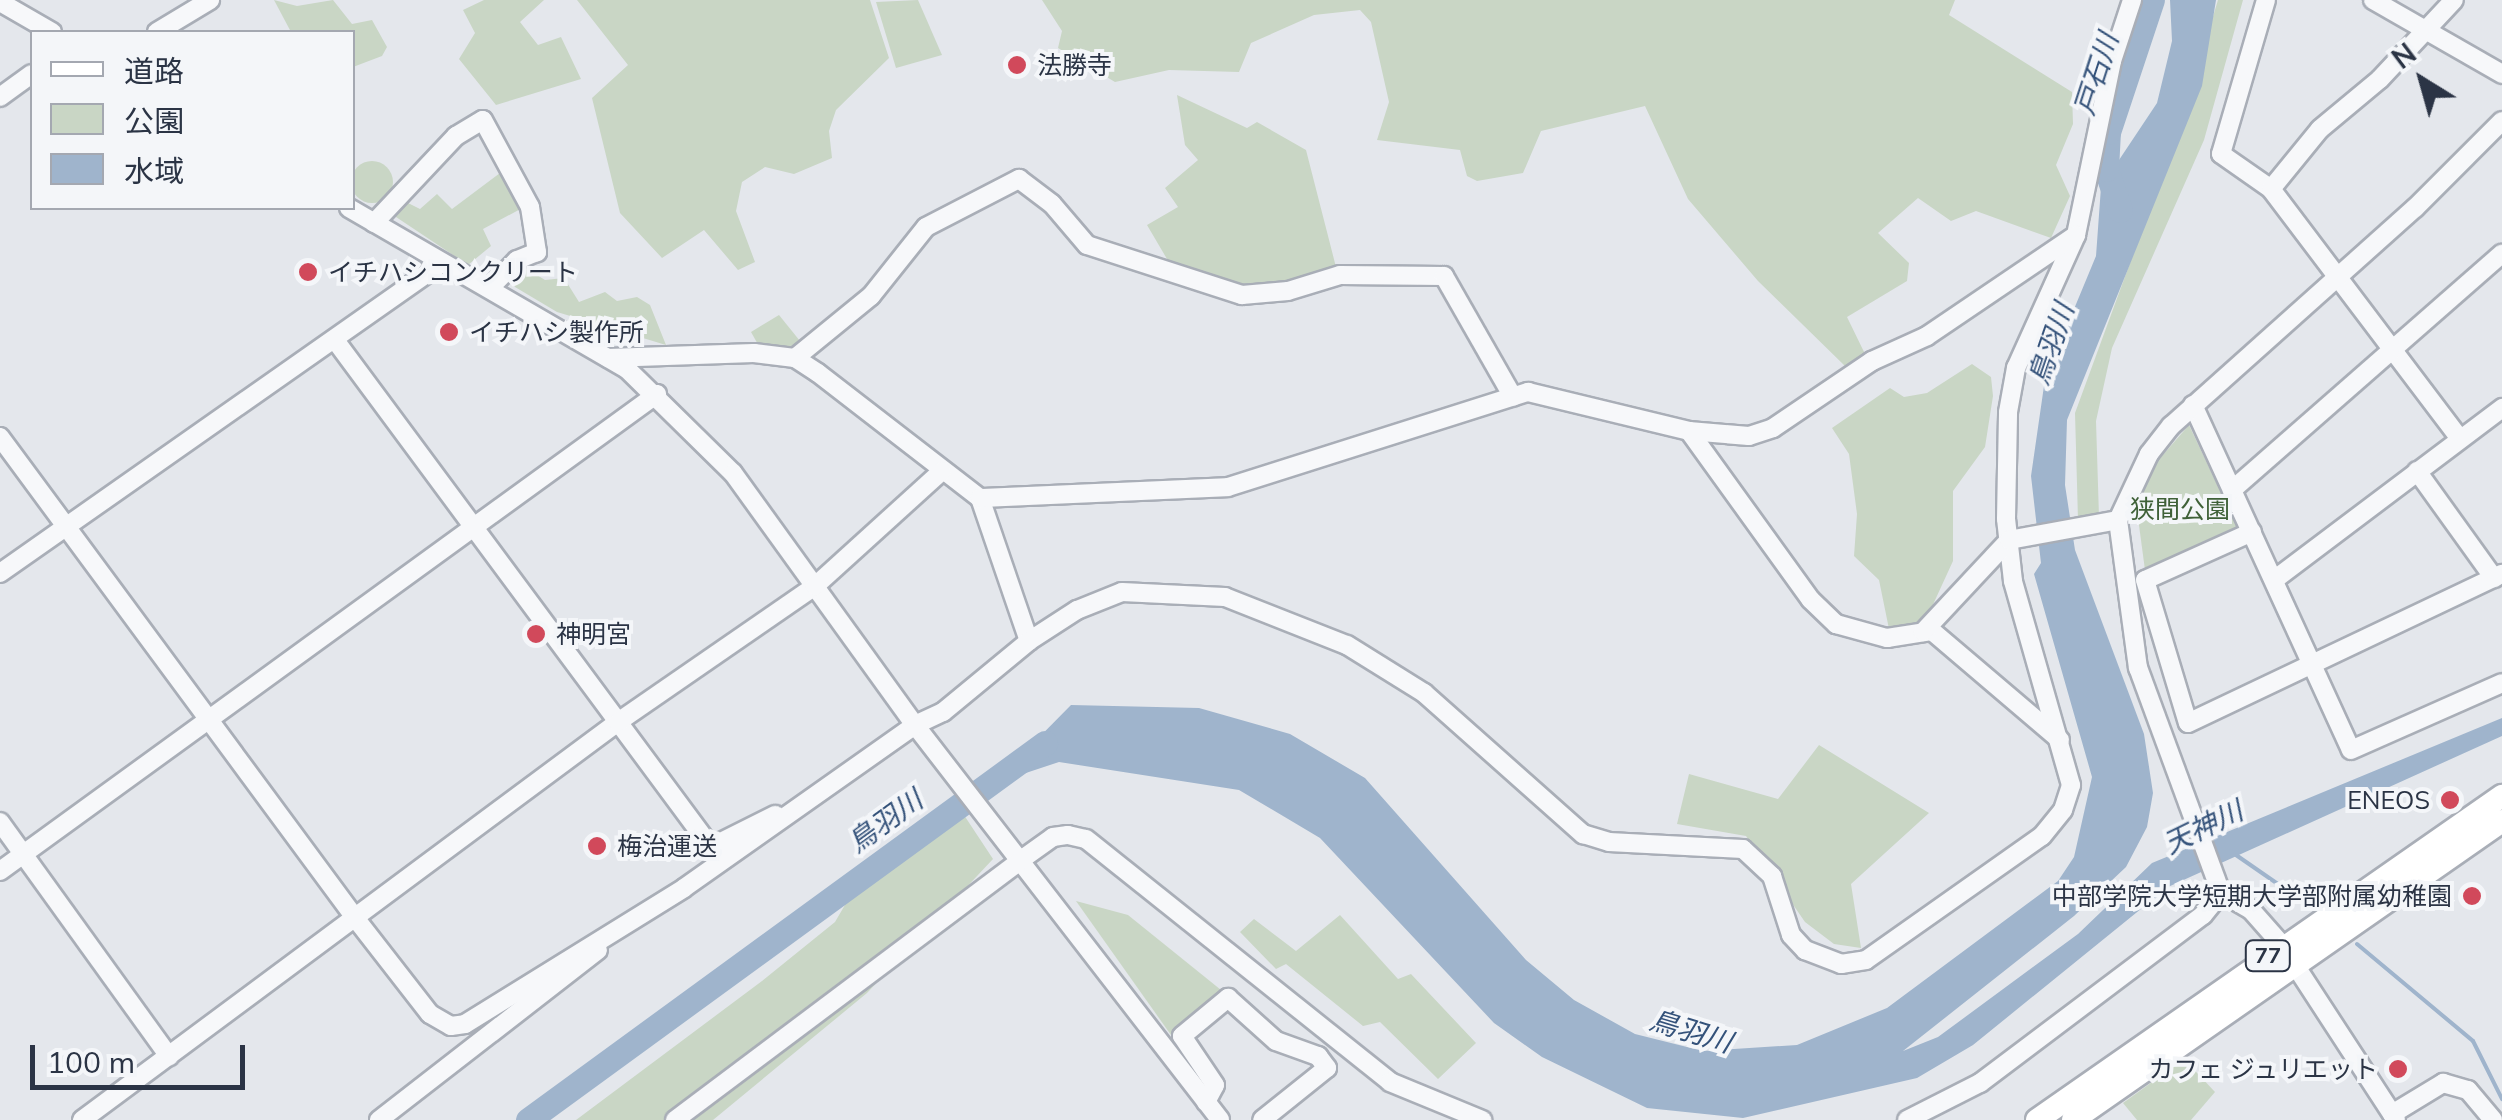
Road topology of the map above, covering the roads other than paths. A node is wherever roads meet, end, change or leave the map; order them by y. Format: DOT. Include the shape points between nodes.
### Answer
graph roads {
  1 [pos="210,0"];
  2 [pos="2132,0"];
  3 [pos="2266,0"];
  4 [pos="2373,0"];
  5 [pos="2454,0"];
  6 [pos="0,2"];
  7 [pos="49,30"];
  8 [pos="161,30"];
  9 [pos="2428,32"];
  10 [pos="2502,74"];
  11 [pos="30,75"];
  12 [pos="0,97"];
  13 [pos="2502,121"];
  14 [pos="2271,189"];
  15 [pos="351,210"];
  16 [pos="374,223"];
  17 [pos="2076,235"];
  18 [pos="2502,254"];
  19 [pos="442,263"];
  20 [pos="2337,275"];
  21 [pos="491,287"];
  22 [pos="335,340"];
  23 [pos="2394,350"];
  24 [pos="608,358"];
  25 [pos="795,358"];
  26 [pos="657,394"];
  27 [pos="1513,396"];
  28 [pos="2193,405"];
  29 [pos="2502,408"];
  30 [pos="1689,431"];
  31 [pos="0,437"];
  32 [pos="2460,439"];
  33 [pos="942,471"];
  34 [pos="2417,472"];
  35 [pos="2232,490"];
  36 [pos="980,498"];
  37 [pos="2113,522"];
  38 [pos="66,526"];
  39 [pos="471,526"];
  40 [pos="2252,532"];
  41 [pos="2009,540"];
  42 [pos="0,573"];
  43 [pos="2498,576"];
  44 [pos="2274,580"];
  45 [pos="815,586"];
  46 [pos="1923,632"];
  47 [pos="1029,641"];
  48 [pos="2311,662"];
  49 [pos="2502,683"];
  50 [pos="210,718"];
  51 [pos="618,722"];
  52 [pos="918,729"];
  53 [pos="2061,740"];
  54 [pos="2502,796"];
  55 [pos="812,802"];
  56 [pos="2502,820"];
  57 [pos="0,822"];
  58 [pos="24,854"];
  59 [pos="1016,857"];
  60 [pos="0,872"];
  61 [pos="2221,893"];
  62 [pos="662,901"];
  63 [pos="356,919"];
  64 [pos="2288,954"];
  65 [pos="169,1056"];
  66 [pos="1206,1102"];
  67 [pos="1456,1117"];
  68 [pos="2394,1117"];
  69 [pos="82,1120"];
  70 [pos="379,1120"];
  71 [pos="675,1120"];
  72 [pos="1220,1120"];
  73 [pos="1262,1120"];
  74 [pos="1482,1120"];
  75 [pos="1907,1120"];
  76 [pos="2037,1120"];
  77 [pos="2073,1120"];
  78 [pos="2492,1120"];
  1 -- 8 [label="street"];
  2 -- 17 [label="street" via="2112,61"];
  3 -- 14 [label="street" via="2221,154"];
  4 -- 9 [label="street"];
  5 -- 9 [label="street"];
  6 -- 7 [label="street"];
  9 -- 10 [label="street"];
  9 -- 14 [label="street" via="2320,129"];
  11 -- 12 [label="street"];
  13 -- 20 [label="street"];
  14 -- 20 [label="street"];
  15 -- 16 [label="street"];
  16 -- 19 [label="street"];
  16 -- 21 [label="street" via="456,136 482,120 530,207 537,252 517,260"];
  17 -- 30 [label="street" via="1773,428 1750,436"];
  17 -- 41 [label="street" via="2016,368 2008,412"];
  18 -- 23 [label="street"];
  19 -- 21 [label="street"];
  19 -- 22 [label="street"];
  20 -- 23 [label="street"];
  20 -- 28 [label="street"];
  21 -- 24 [label="street"];
  22 -- 38 [label="street"];
  22 -- 39 [label="street"];
  23 -- 32 [label="street"];
  23 -- 35 [label="street"];
  24 -- 25 [label="street" via="754,352"];
  24 -- 26 [label="street"];
  25 -- 27 [label="street" via="871,296 926,226 1019,179 1052,204 1087,246 1242,295 1288,291 1340,275 1444,276"];
  25 -- 33 [label="street"];
  26 -- 39 [label="street"];
  26 -- 45 [label="street" via="733,473"];
  27 -- 30 [label="street" via="1554,394"];
  27 -- 36 [label="street" via="1228,487"];
  28 -- 35 [label="street"];
  28 -- 37 [label="street" via="2148,454"];
  29 -- 32 [label="street"];
  30 -- 46 [label="street" via="1836,624 1887,638"];
  31 -- 38 [label="street"];
  32 -- 34 [label="street"];
  33 -- 36 [label="street"];
  33 -- 45 [label="street"];
  34 -- 43 [label="street"];
  34 -- 44 [label="street"];
  35 -- 40 [label="street"];
  36 -- 47 [label="street"];
  37 -- 41 [label="street"];
  37 -- 61 [label="street" via="2138,668"];
  38 -- 42 [label="street"];
  38 -- 50 [label="street"];
  39 -- 50 [label="street"];
  39 -- 51 [label="street"];
  40 -- 44 [label="street"];
  40 -- 48 [label="street" via="2145,580 2188,724 2301,674"];
  41 -- 46 [label="street"];
  41 -- 53 [label="street" via="2013,581"];
  43 -- 48 [label="street"];
  44 -- 48 [label="street"];
  45 -- 51 [label="street"];
  45 -- 52 [label="street"];
  46 -- 53 [label="street" via="1932,631"];
  47 -- 52 [label="street"];
  47 -- 53 [label="street" via="1077,610 1122,592 1225,598 1280,615 1424,693 1583,834 1609,842 1723,845 1760,858 1791,935 1820,960 1841,964 1894,946 2042,836 2063,810 2070,786"];
  48 -- 49 [label="street" via="2350,750"];
  50 -- 58 [label="street"];
  50 -- 63 [label="street"];
  51 -- 55 [label="street" via="706,842 719,843"];
  51 -- 63 [label="street"];
  52 -- 55 [label="street"];
  52 -- 59 [label="street"];
  54 -- 64 [label="main road, 77"];
  55 -- 62 [label="street"];
  56 -- 64 [label="main road, 77"];
  57 -- 58 [label="street"];
  58 -- 60 [label="street"];
  58 -- 65 [label="street"];
  59 -- 66 [label="street"];
  59 -- 67 [label="street" via="1053,837 1086,839 1390,1082"];
  59 -- 71 [label="street"];
  61 -- 64 [label="street" via="2251,910"];
  61 -- 75 [label="street" via="2203,915 1980,1084"];
  62 -- 63 [label="street" via="465,1024 451,1026 430,1014"];
  62 -- 70 [label="street"];
  63 -- 65 [label="street"];
  64 -- 68 [label="street"];
  64 -- 76 [label="main road, 77"];
  64 -- 77 [label="main road, 77"];
  65 -- 69 [label="street"];
  66 -- 72 [label="street"];
  66 -- 73 [label="street" via="1215,1085 1182,1036 1228,998 1276,1041 1318,1056 1327,1068"];
  67 -- 74 [label="street"];
  68 -- 78 [label="street" via="2443,1083 2468,1090"];
}
